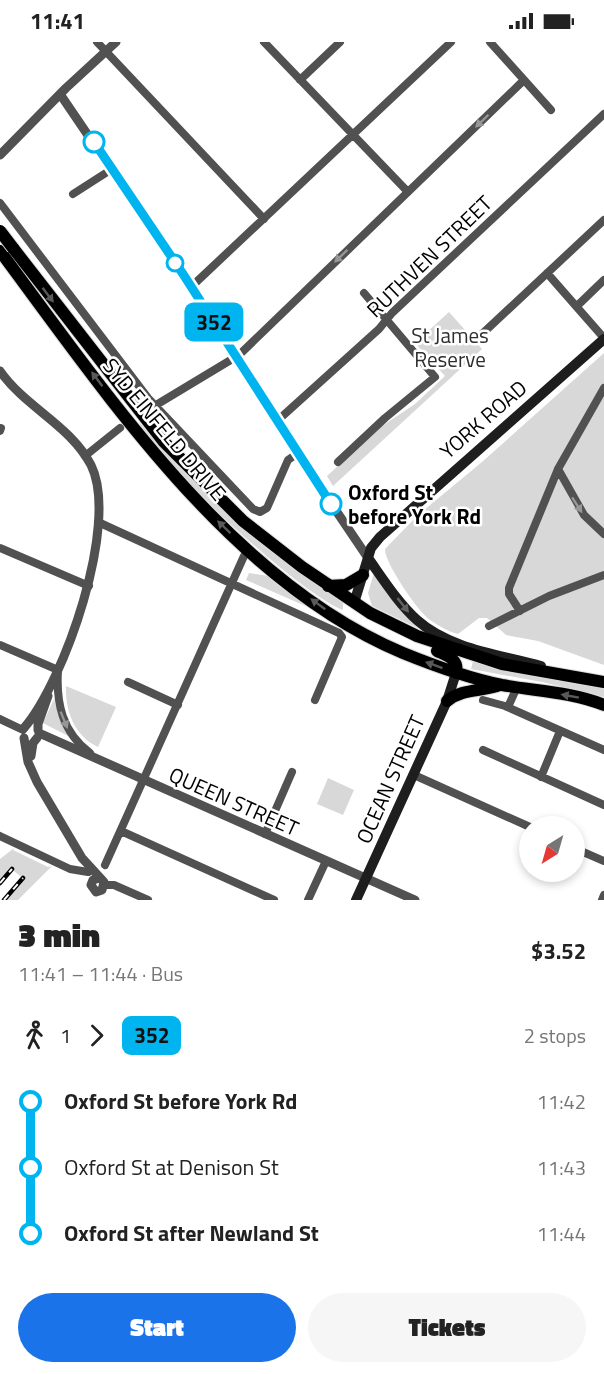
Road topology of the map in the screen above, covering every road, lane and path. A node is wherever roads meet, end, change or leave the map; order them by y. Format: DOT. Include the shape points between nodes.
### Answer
graph roads {
  1 [pos="97,42"];
  2 [pos="117,42"];
  3 [pos="264,42"];
  4 [pos="340,42"];
  5 [pos="451,42"];
  6 [pos="490,42"];
  7 [pos="106,51"];
  8 [pos="300,80"];
  9 [pos="524,80"];
  10 [pos="60,94"];
  11 [pos="551,110"];
  12 [pos="604,114"];
  13 [pos="354,134"];
  14 [pos="0,156"];
  15 [pos="112,169"];
  16 [pos="408,192"];
  17 [pos="74,194"];
  18 [pos="0,204"];
  19 [pos="264,219"];
  20 [pos="604,220"];
  21 [pos="20,230"];
  22 [pos="5,244"];
  23 [pos="547,273"];
  24 [pos="604,280"];
  25 [pos="191,287"];
  26 [pos="364,293"];
  27 [pos="577,306"];
  28 [pos="387,320"];
  29 [pos="482,334"];
  30 [pos="604,338"];
  31 [pos="236,357"];
  32 [pos="0,371"];
  33 [pos="604,388"];
  34 [pos="156,405"];
  35 [pos="277,421"];
  36 [pos="120,428"];
  37 [pos="298,453"];
  38 [pos="85,456"];
  39 [pos="338,462"];
  40 [pos="558,469"];
  41 [pos="98,522"];
  42 [pos="604,534"];
  43 [pos="0,548"];
  44 [pos="244,556"];
  45 [pos="368,558"];
  46 [pos="363,575"];
  47 [pos="604,575"];
  48 [pos="231,582"];
  49 [pos="89,586"];
  50 [pos="328,586"];
  51 [pos="354,603"];
  52 [pos="520,611"];
  53 [pos="489,626"];
  54 [pos="417,636"];
  55 [pos="0,645"];
  56 [pos="386,645"];
  57 [pos="58,670"];
  58 [pos="456,673"];
  59 [pos="572,675"];
  60 [pos="128,682"];
  61 [pos="604,682"];
  62 [pos="501,684"];
  63 [pos="50,687"];
  64 [pos="517,687"];
  65 [pos="315,700"];
  66 [pos="483,700"];
  67 [pos="447,701"];
  68 [pos="178,705"];
  69 [pos="604,705"];
  70 [pos="508,707"];
  71 [pos="0,719"];
  72 [pos="560,731"];
  73 [pos="24,732"];
  74 [pos="38,734"];
  75 [pos="483,750"];
  76 [pos="604,750"];
  77 [pos="96,758"];
  78 [pos="292,772"];
  79 [pos="414,775"];
  80 [pos="541,777"];
  81 [pos="145,780"];
  82 [pos="50,802"];
  83 [pos="604,805"];
  84 [pos="519,822"];
  85 [pos="121,831"];
  86 [pos="265,834"];
  87 [pos="0,836"];
  88 [pos="585,853"];
  89 [pos="326,861"];
  90 [pos="604,861"];
  91 [pos="105,865"];
  92 [pos="367,878"];
  93 [pos="97,887"];
  94 [pos="604,895"];
  95 [pos="148,900"];
  96 [pos="274,900"];
  97 [pos="308,900"];
  98 [pos="356,900"];
  99 [pos="415,900"];
  100 [pos="602,900"];
  1 -- 7 [label="street"];
  2 -- 7 [label="street"];
  3 -- 8 [label="street"];
  4 -- 8 [label="street"];
  5 -- 13 [label="street"];
  6 -- 9 [label="street"];
  7 -- 10 [label="street"];
  7 -- 19 [label="street"];
  8 -- 13 [label="street"];
  9 -- 11 [label="street"];
  9 -- 16 [label="street, one-way"];
  10 -- 14 [label="street"];
  10 -- 15 [label="street"];
  12 -- 28 [label="street, RUTHVEN STREET"];
  13 -- 16 [label="street"];
  13 -- 19 [label="street"];
  15 -- 17 [label="street"];
  15 -- 25 [label="street"];
  16 -- 31 [label="street, one-way"];
  18 -- 21 [label="street"];
  19 -- 25 [label="street"];
  20 -- 23 [label="street"];
  21 -- 22 [label="street"];
  21 -- 34 [label="street"];
  22 -- 50 [label="main road, SYD EINFELD DRIVE, one-way" via="140,415 188,469 243,521"];
  56 -- 22 [label="main road, SYD EINFELD DRIVE, one-way" via="340,619 284,579 204,506 153,451"];
  23 -- 27 [label="street"];
  23 -- 29 [label="street"];
  24 -- 27 [label="street"];
  25 -- 31 [label="street"];
  26 -- 28 [label="street"];
  27 -- 30 [label="street"];
  28 -- 35 [label="street, RUTHVEN STREET"];
  28 -- 39 [label="street" via="435,376"];
  30 -- 45 [label="main road, YORK ROAD" via="382,534"];
  31 -- 34 [label="street"];
  31 -- 35 [label="street"];
  32 -- 38 [label="street" via="20,396 71,436"];
  33 -- 40 [label="street"];
  34 -- 37 [label="street" via="256,511 268,506 288,460"];
  35 -- 37 [label="street"];
  36 -- 38 [label="street"];
  37 -- 45 [label="street"];
  38 -- 41 [label="street" via="96,480"];
  40 -- 42 [label="street, one-way" via="584,515"];
  40 -- 52 [label="street" via="509,588"];
  41 -- 48 [label="street"];
  41 -- 49 [label="street"];
  43 -- 49 [label="street"];
  44 -- 48 [label="street"];
  45 -- 46 [label="main road, YORK ROAD"];
  45 -- 59 [label="main road, one-way" via="408,611 432,632"];
  46 -- 50 [label="main road" via="346,585"];
  46 -- 51 [label="main road, YORK ROAD"];
  47 -- 52 [label="street"];
  48 -- 65 [label="street" via="323,624 342,637"];
  48 -- 68 [label="street"];
  49 -- 57 [label="street"];
  50 -- 51 [label="main road, SYD EINFELD DRIVE"];
  51 -- 54 [label="main road, SYD EINFELD DRIVE"];
  51 -- 56 [label="main road" via="352,618"];
  52 -- 53 [label="street"];
  54 -- 58 [label="main road" via="428,648 454,659"];
  54 -- 59 [label="main road" via="502,664"];
  55 -- 57 [label="street"];
  58 -- 56 [label="main road, one-way"];
  57 -- 63 [label="street"];
  57 -- 77 [label="street, one-way" via="57,689 64,723 76,741"];
  58 -- 62 [label="main road"];
  58 -- 67 [label="main road, OCEAN STREET"];
  59 -- 61 [label="main road"];
  60 -- 68 [label="street"];
  62 -- 64 [label="main road"];
  62 -- 67 [label="main road" via="461,692"];
  63 -- 73 [label="street"];
  63 -- 74 [label="street"];
  69 -- 64 [label="main road, one-way"];
  64 -- 70 [label="street"];
  66 -- 70 [label="street"];
  67 -- 79 [label="main road, OCEAN STREET"];
  68 -- 81 [label="street"];
  70 -- 72 [label="street"];
  71 -- 73 [label="street"];
  72 -- 76 [label="street"];
  72 -- 80 [label="street"];
  73 -- 74 [label="street" via="32,741"];
  73 -- 74 [label="street" via="32,725"];
  73 -- 82 [label="street" via="30,769"];
  74 -- 77 [label="street, QUEEN STREET"];
  74 -- 82 [label="street" via="32,749 33,767"];
  75 -- 80 [label="street"];
  77 -- 81 [label="street, QUEEN STREET"];
  78 -- 86 [label="street"];
  79 -- 84 [label="street"];
  79 -- 92 [label="main road, OCEAN STREET"];
  80 -- 83 [label="street"];
  81 -- 85 [label="street"];
  81 -- 86 [label="street, QUEEN STREET"];
  82 -- 93 [label="street"];
  85 -- 91 [label="street"];
  85 -- 96 [label="street"];
  86 -- 89 [label="street, QUEEN STREET"];
  87 -- 93 [label="street" via="70,869"];
  88 -- 90 [label="street"];
  89 -- 92 [label="street, QUEEN STREET"];
  89 -- 97 [label="street"];
  92 -- 98 [label="main road, OCEAN STREET"];
  92 -- 99 [label="street, QUEEN STREET"];
  93 -- 95 [label="street" via="114,885"];
  94 -- 100 [label="street"];
}
